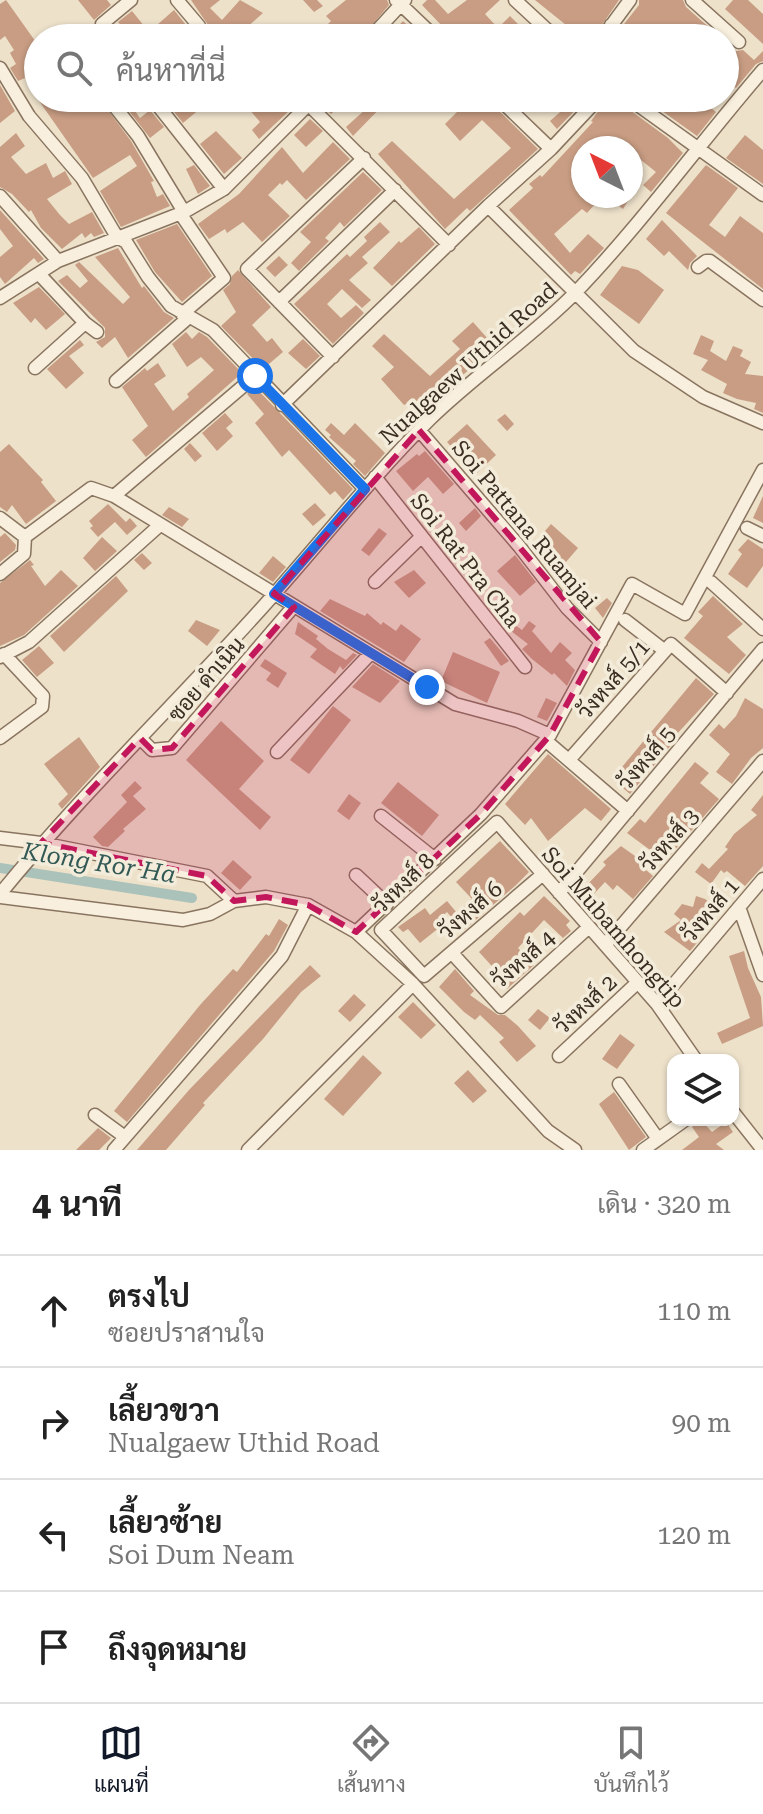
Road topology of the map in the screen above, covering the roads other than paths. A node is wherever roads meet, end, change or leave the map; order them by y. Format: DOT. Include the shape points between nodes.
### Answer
graph roads {
  1 [pos="131,0"];
  2 [pos="177,0"];
  3 [pos="515,0"];
  4 [pos="630,0"];
  5 [pos="692,0"];
  6 [pos="401,1"];
  7 [pos="102,24"];
  8 [pos="197,24"];
  9 [pos="382,24"];
  10 [pos="423,24"];
  11 [pos="541,24"];
  12 [pos="612,24"];
  13 [pos="719,24"];
  14 [pos="0,68"];
  15 [pos="763,70"];
  16 [pos="739,98"];
  17 [pos="24,108"];
  18 [pos="27,112"];
  19 [pos="119,112"];
  20 [pos="163,112"];
  21 [pos="301,112"];
  22 [pos="322,112"];
  23 [pos="513,112"];
  24 [pos="586,112"];
  25 [pos="646,112"];
  26 [pos="727,112"];
  27 [pos="551,149"];
  28 [pos="698,151"];
  29 [pos="364,158"];
  30 [pos="224,189"];
  31 [pos="395,190"];
  32 [pos="763,195"];
  33 [pos="0,196"];
  34 [pos="488,206"];
  35 [pos="182,212"];
  36 [pos="117,237"];
  37 [pos="449,245"];
  38 [pos="58,261"];
  39 [pos="698,267"];
  40 [pos="39,274"];
  41 [pos="575,292"];
  42 [pos="0,296"];
  43 [pos="763,300"];
  44 [pos="279,302"];
  45 [pos="186,316"];
  46 [pos="85,323"];
  47 [pos="97,332"];
  48 [pos="333,357"];
  49 [pos="35,368"];
  50 [pos="255,376"];
  51 [pos="116,381"];
  52 [pos="282,405"];
  53 [pos="763,423"];
  54 [pos="419,430"];
  55 [pos="763,470"];
  56 [pos="375,477"];
  57 [pos="365,489"];
  58 [pos="114,496"];
  59 [pos="0,518"];
  60 [pos="160,525"];
  61 [pos="747,528"];
  62 [pos="763,536"];
  63 [pos="25,537"];
  64 [pos="421,537"];
  65 [pos="0,574"];
  66 [pos="375,582"];
  67 [pos="711,582"];
  68 [pos="274,594"];
  69 [pos="294,606"];
  70 [pos="625,620"];
  71 [pos="763,629"];
  72 [pos="601,642"];
  73 [pos="763,649"];
  74 [pos="665,651"];
  75 [pos="371,653"];
  76 [pos="2,656"];
  77 [pos="525,667"];
  78 [pos="727,693"];
  79 [pos="0,738"];
  80 [pos="140,738"];
  81 [pos="550,740"];
  82 [pos="277,752"];
  83 [pos="569,760"];
  84 [pos="763,761"];
  85 [pos="628,811"];
  86 [pos="381,816"];
  87 [pos="497,822"];
  88 [pos="3,836"];
  89 [pos="41,843"];
  90 [pos="435,859"];
  91 [pos="543,874"];
  92 [pos="356,875"];
  93 [pos="763,879"];
  94 [pos="559,893"];
  95 [pos="0,895"];
  96 [pos="234,901"];
  97 [pos="387,904"];
  98 [pos="308,905"];
  99 [pos="739,907"];
  100 [pos="589,927"];
  101 [pos="356,932"];
  102 [pos="605,945"];
  103 [pos="452,953"];
  104 [pos="763,975"];
  105 [pos="419,980"];
  106 [pos="638,982"];
  107 [pos="657,1004"];
  108 [pos="692,1054"];
  109 [pos="559,1056"];
  110 [pos="619,1084"];
  111 [pos="95,1115"];
  112 [pos="739,1120"];
  113 [pos="676,1126"];
  114 [pos="125,1137"];
  115 [pos="658,1139"];
  116 [pos="114,1150"];
  117 [pos="248,1150"];
  118 [pos="575,1150"];
  119 [pos="643,1150"];
  120 [pos="763,1150"];
  1 -- 7 [label="street"];
  2 -- 8 [label="street"];
  3 -- 11 [label="street"];
  4 -- 12 [label="street"];
  5 -- 13 [label="street"];
  6 -- 9 [label="street"];
  6 -- 10 [label="street"];
  14 -- 17 [label="street"];
  15 -- 16 [label="street, Nualgaew Uthid Road"];
  18 -- 36 [label="street" via="82,178"];
  19 -- 35 [label="street"];
  20 -- 30 [label="street"];
  21 -- 30 [label="street"];
  22 -- 29 [label="street"];
  23 -- 27 [label="street"];
  24 -- 27 [label="street"];
  25 -- 28 [label="street"];
  26 -- 28 [label="street, Nualgaew Uthid Road"];
  27 -- 34 [label="street"];
  28 -- 32 [label="street"];
  28 -- 41 [label="street, Nualgaew Uthid Road"];
  29 -- 31 [label="street"];
  29 -- 44 [label="street" via="247,269"];
  30 -- 35 [label="street"];
  31 -- 37 [label="street"];
  31 -- 44 [label="street"];
  33 -- 38 [label="street"];
  34 -- 37 [label="street"];
  34 -- 41 [label="street"];
  35 -- 36 [label="street"];
  35 -- 45 [label="street" via="224,278"];
  36 -- 38 [label="street"];
  36 -- 45 [label="street" via="126,242 171,306"];
  37 -- 48 [label="street"];
  38 -- 40 [label="street"];
  39 -- 43 [label="street" via="710,261"];
  40 -- 42 [label="street"];
  40 -- 46 [label="street"];
  41 -- 53 [label="street" via="634,351 703,397"];
  41 -- 54 [label="street, Nualgaew Uthid Road"];
  44 -- 48 [label="street"];
  45 -- 50 [label="street" via="213,330"];
  45 -- 51 [label="street"];
  46 -- 47 [label="street"];
  46 -- 49 [label="street"];
  48 -- 52 [label="street"];
  50 -- 52 [label="street"];
  50 -- 58 [label="street"];
  52 -- 57 [label="street"];
  54 -- 56 [label="street, Nualgaew Uthid Road"];
  54 -- 72 [label="street, Soi Pattana Ruamjai"];
  55 -- 72 [label="street" via="685,614 632,584"];
  56 -- 57 [label="street, Nualgaew Uthid Road"];
  56 -- 64 [label="street, Soi Rat Pra Cha"];
  57 -- 68 [label="street, Nualgaew Uthid Road"];
  58 -- 60 [label="street"];
  58 -- 63 [label="street" via="91,488"];
  59 -- 63 [label="street"];
  60 -- 68 [label="street"];
  60 -- 76 [label="street" via="29,642"];
  61 -- 62 [label="street"];
  63 -- 65 [label="street" via="24,554"];
  64 -- 66 [label="street"];
  64 -- 77 [label="street, Soi Rat Pra Cha"];
  67 -- 71 [label="street"];
  68 -- 69 [label="street"];
  68 -- 80 [label="street, Nualgaew Uthid Road"];
  69 -- 75 [label="street"];
  69 -- 80 [label="street, ซอย ดำเนิน" via="172,748 152,750"];
  70 -- 74 [label="street"];
  72 -- 81 [label="street"];
  73 -- 78 [label="street, วังหงส์ 5"];
  74 -- 78 [label="street, วังหงส์ 5/1" via="671,644"];
  74 -- 83 [label="street, วังหงส์ 5/1"];
  75 -- 81 [label="street" via="455,704 518,721"];
  75 -- 82 [label="street"];
  76 -- 79 [label="street" via="44,702"];
  78 -- 85 [label="street, วังหงส์ 5"];
  80 -- 89 [label="street, Nualgaew Uthid Road"];
  81 -- 83 [label="street"];
  81 -- 90 [label="street"];
  83 -- 85 [label="street"];
  84 -- 102 [label="street, วังหงส์ 3"];
  85 -- 94 [label="street, วังหงส์ 5"];
  86 -- 90 [label="street"];
  87 -- 91 [label="street, Soi Mubamhongtip"];
  87 -- 105 [label="street, วังหงส์ 8" via="381,930"];
  88 -- 89 [label="street"];
  89 -- 95 [label="street, Nualgaew Uthid Road"];
  89 -- 96 [label="street" via="207,876"];
  90 -- 97 [label="street"];
  91 -- 94 [label="street, Soi Mubamhongtip"];
  91 -- 103 [label="street, วังหงส์ 6"];
  92 -- 97 [label="street"];
  93 -- 99 [label="street, วังหงส์ 1"];
  94 -- 100 [label="street, Soi Mubamhongtip"];
  95 -- 96 [label="street" via="183,920"];
  96 -- 98 [label="street" via="266,897"];
  97 -- 101 [label="street"];
  98 -- 101 [label="street"];
  98 -- 114 [label="street" via="282,956"];
  99 -- 104 [label="street"];
  99 -- 107 [label="street, วังหงส์ 1"];
  100 -- 102 [label="street, Soi Mubamhongtip"];
  100 -- 103 [label="street, วังหงส์ 4" via="501,1007"];
  101 -- 105 [label="street"];
  102 -- 106 [label="street, Soi Mubamhongtip"];
  103 -- 105 [label="street, วังหงส์ 6"];
  105 -- 117 [label="street, วังหงส์ 6"];
  105 -- 118 [label="street" via="548,1131"];
  106 -- 107 [label="street, Soi Mubamhongtip"];
  106 -- 109 [label="street, วังหงส์ 2"];
  107 -- 108 [label="street, Soi Mubamhongtip"];
  110 -- 115 [label="street"];
  111 -- 114 [label="street"];
  112 -- 120 [label="street"];
  113 -- 115 [label="street"];
  114 -- 116 [label="street"];
  115 -- 119 [label="street"];
}
